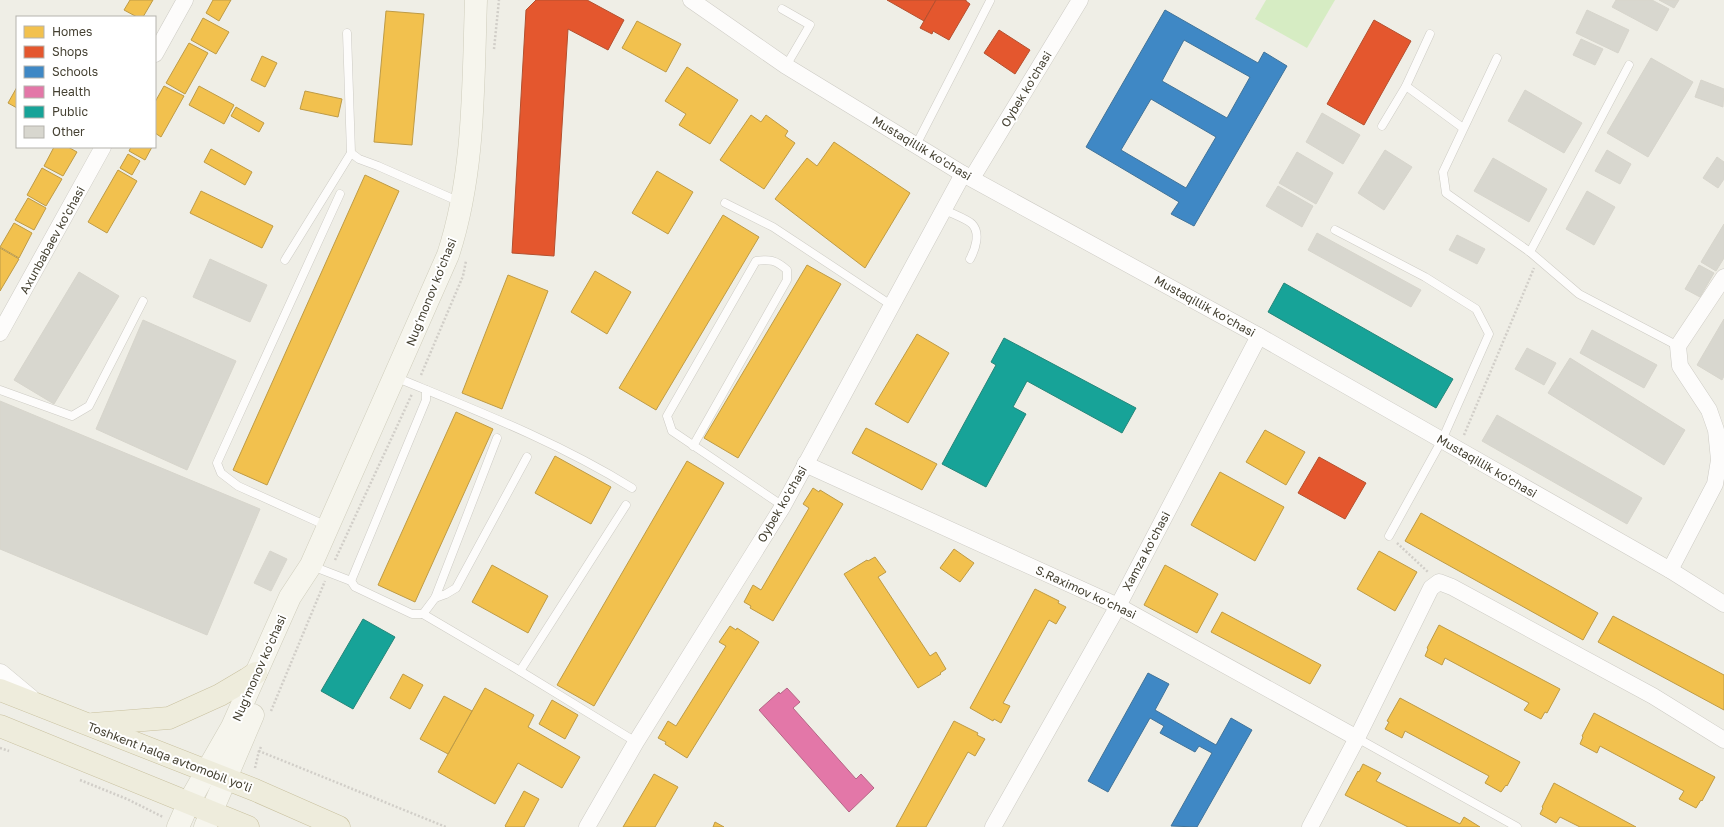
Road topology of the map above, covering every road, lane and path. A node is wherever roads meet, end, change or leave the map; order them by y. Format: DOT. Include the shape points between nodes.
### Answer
graph roads {
  1 [pos="185,0"];
  2 [pos="476,0"];
  3 [pos="691,0"];
  4 [pos="1080,0"];
  5 [pos="990,1"];
  6 [pos="782,9"];
  7 [pos="347,34"];
  8 [pos="1430,34"];
  9 [pos="156,52"];
  10 [pos="1498,58"];
  11 [pos="1629,64"];
  12 [pos="786,66"];
  13 [pos="1406,86"];
  14 [pos="1382,126"];
  15 [pos="1463,128"];
  16 [pos="916,145"];
  17 [pos="103,148"];
  18 [pos="351,153"];
  19 [pos="968,176"];
  20 [pos="340,194"];
  21 [pos="462,202"];
  22 [pos="724,203"];
  23 [pos="944,210"];
  24 [pos="1335,230"];
  25 [pos="1530,252"];
  26 [pos="1538,258"];
  27 [pos="285,260"];
  28 [pos="970,260"];
  29 [pos="1724,277"];
  30 [pos="143,301"];
  31 [pos="891,305"];
  32 [pos="0,333"];
  33 [pos="1259,336"];
  34 [pos="1678,346"];
  35 [pos="395,377"];
  36 [pos="0,390"];
  37 [pos="426,390"];
  38 [pos="497,438"];
  39 [pos="1442,440"];
  40 [pos="693,446"];
  41 [pos="1458,449"];
  42 [pos="527,457"];
  43 [pos="805,464"];
  44 [pos="632,488"];
  45 [pos="626,505"];
  46 [pos="783,506"];
  47 [pos="329,527"];
  48 [pos="1389,536"];
  49 [pos="311,565"];
  50 [pos="1670,570"];
  51 [pos="351,581"];
  52 [pos="1439,582"];
  53 [pos="435,598"];
  54 [pos="1724,604"];
  55 [pos="1118,606"];
  56 [pos="422,614"];
  57 [pos="520,671"];
  58 [pos="256,673"];
  59 [pos="0,674"];
  60 [pos="0,690"];
  61 [pos="38,706"];
  62 [pos="86,724"];
  63 [pos="0,726"];
  64 [pos="1357,738"];
  65 [pos="1724,740"];
  66 [pos="636,742"];
  67 [pos="0,748"];
  68 [pos="12,752"];
  69 [pos="207,771"];
  70 [pos="78,779"];
  71 [pos="227,779"];
  72 [pos="189,802"];
  73 [pos="208,819"];
  74 [pos="170,825"];
  75 [pos="248,827"];
  76 [pos="339,827"];
  77 [pos="587,827"];
  78 [pos="993,827"];
  79 [pos="1310,827"];
  80 [pos="1517,827"];
  1 -- 9 [label="street"];
  2 -- 21 [label="main road, Nugʻmonov koʻchasi" via="471,131"];
  3 -- 12 [label="street, Mustaqillik ko'chasi"];
  4 -- 19 [label="street, Oybek ko'chasi"];
  5 -- 16 [label="lane"];
  6 -- 12 [label="lane" via="810,25"];
  7 -- 18 [label="lane"];
  8 -- 13 [label="lane"];
  10 -- 15 [label="lane"];
  11 -- 25 [label="lane"];
  12 -- 16 [label="street, Mustaqillik ko'chasi"];
  13 -- 14 [label="lane"];
  13 -- 15 [label="lane"];
  15 -- 25 [label="lane" via="1443,172 1446,193"];
  16 -- 19 [label="street, Mustaqillik ko'chasi"];
  17 -- 32 [label="street, Axunbabaev ko'chasi"];
  18 -- 21 [label="lane" via="359,159"];
  18 -- 27 [label="lane"];
  19 -- 23 [label="street, Oybek ko'chasi"];
  19 -- 33 [label="street, Mustaqillik ko'chasi"];
  20 -- 47 [label="lane" via="217,463 221,473 238,486"];
  21 -- 35 [label="main road, Nugʻmonov koʻchasi" via="448,255"];
  22 -- 31 [label="lane" via="773,227"];
  23 -- 28 [label="lane" via="972,224 976,233 976,249"];
  23 -- 31 [label="street, Oybek ko'chasi"];
  24 -- 39 [label="lane" via="1425,277 1476,309 1483,321 1489,334"];
  25 -- 26 [label="lane"];
  26 -- 34 [label="lane" via="1579,294"];
  26 -- 41 [label="path"];
  29 -- 34 [label="street"];
  30 -- 36 [label="lane" via="89,406 72,416"];
  31 -- 43 [label="street, Oybek ko'chasi"];
  33 -- 39 [label="street, Mustaqillik ko'chasi"];
  33 -- 55 [label="street, Xamza ko'chasi"];
  34 -- 50 [label="street" via="1680,366 1709,410 1716,430 1719,460 1715,484"];
  35 -- 37 [label="lane"];
  35 -- 47 [label="main road, Nugʻmonov koʻchasi"];
  37 -- 44 [label="lane" via="525,432"];
  37 -- 51 [label="lane" via="426,400"];
  38 -- 53 [label="lane"];
  39 -- 41 [label="street, Mustaqillik ko'chasi"];
  39 -- 48 [label="lane"];
  40 -- 40 [label="lane" via="672,431 667,416 756,261 769,259 778,262 787,270 787,280"];
  40 -- 46 [label="lane"];
  41 -- 50 [label="street, Mustaqillik ko'chasi"];
  42 -- 53 [label="lane" via="456,588"];
  43 -- 46 [label="street, Oybek ko'chasi"];
  43 -- 55 [label="street, S.Raximov ko'chasi"];
  45 -- 57 [label="lane"];
  46 -- 66 [label="street, Oybek ko'chasi"];
  47 -- 49 [label="main road, Nugʻmonov koʻchasi"];
  48 -- 52 [label="path"];
  49 -- 51 [label="lane"];
  49 -- 58 [label="main road, Nugʻmonov koʻchasi" via="290,597"];
  49 -- 71 [label="main road, Nugʻmonov koʻchasi" via="301,606"];
  50 -- 54 [label="street, Mustaqillik ko'chasi"];
  51 -- 56 [label="lane" via="356,587 412,614"];
  52 -- 64 [label="street" via="1431,588"];
  52 -- 65 [label="street" via="1653,696"];
  53 -- 56 [label="lane"];
  55 -- 64 [label="street, S.Raximov ko'chasi"];
  55 -- 78 [label="street, Xamza ko'chasi"];
  56 -- 57 [label="lane"];
  57 -- 66 [label="lane"];
  58 -- 62 [label="highway" via="220,695 169,718"];
  58 -- 69 [label="main road, Nugʻmonov koʻchasi" via="232,727"];
  59 -- 61 [label="street"];
  60 -- 61 [label="highway, Toshkent halqa avtomobil yo'li"];
  61 -- 62 [label="highway, Toshkent halqa avtomobil yo'li"];
  62 -- 69 [label="highway, Toshkent halqa avtomobil yo'li"];
  63 -- 72 [label="highway"];
  64 -- 79 [label="street"];
  64 -- 80 [label="lane"];
  66 -- 77 [label="street, Oybek ko'chasi"];
  67 -- 68 [label="path"];
  69 -- 71 [label="highway, Toshkent halqa avtomobil yo'li"];
  69 -- 72 [label="main road, Nugʻmonov koʻchasi"];
  70 -- 74 [label="path" via="164,817"];
  71 -- 73 [label="main road, Nugʻmonov koʻchasi"];
  71 -- 76 [label="highway, Toshkent halqa avtomobil yo'li"];
  72 -- 73 [label="highway"];
  72 -- 74 [label="main road, Nugʻmonov koʻchasi"];
  73 -- 75 [label="highway"];
}
